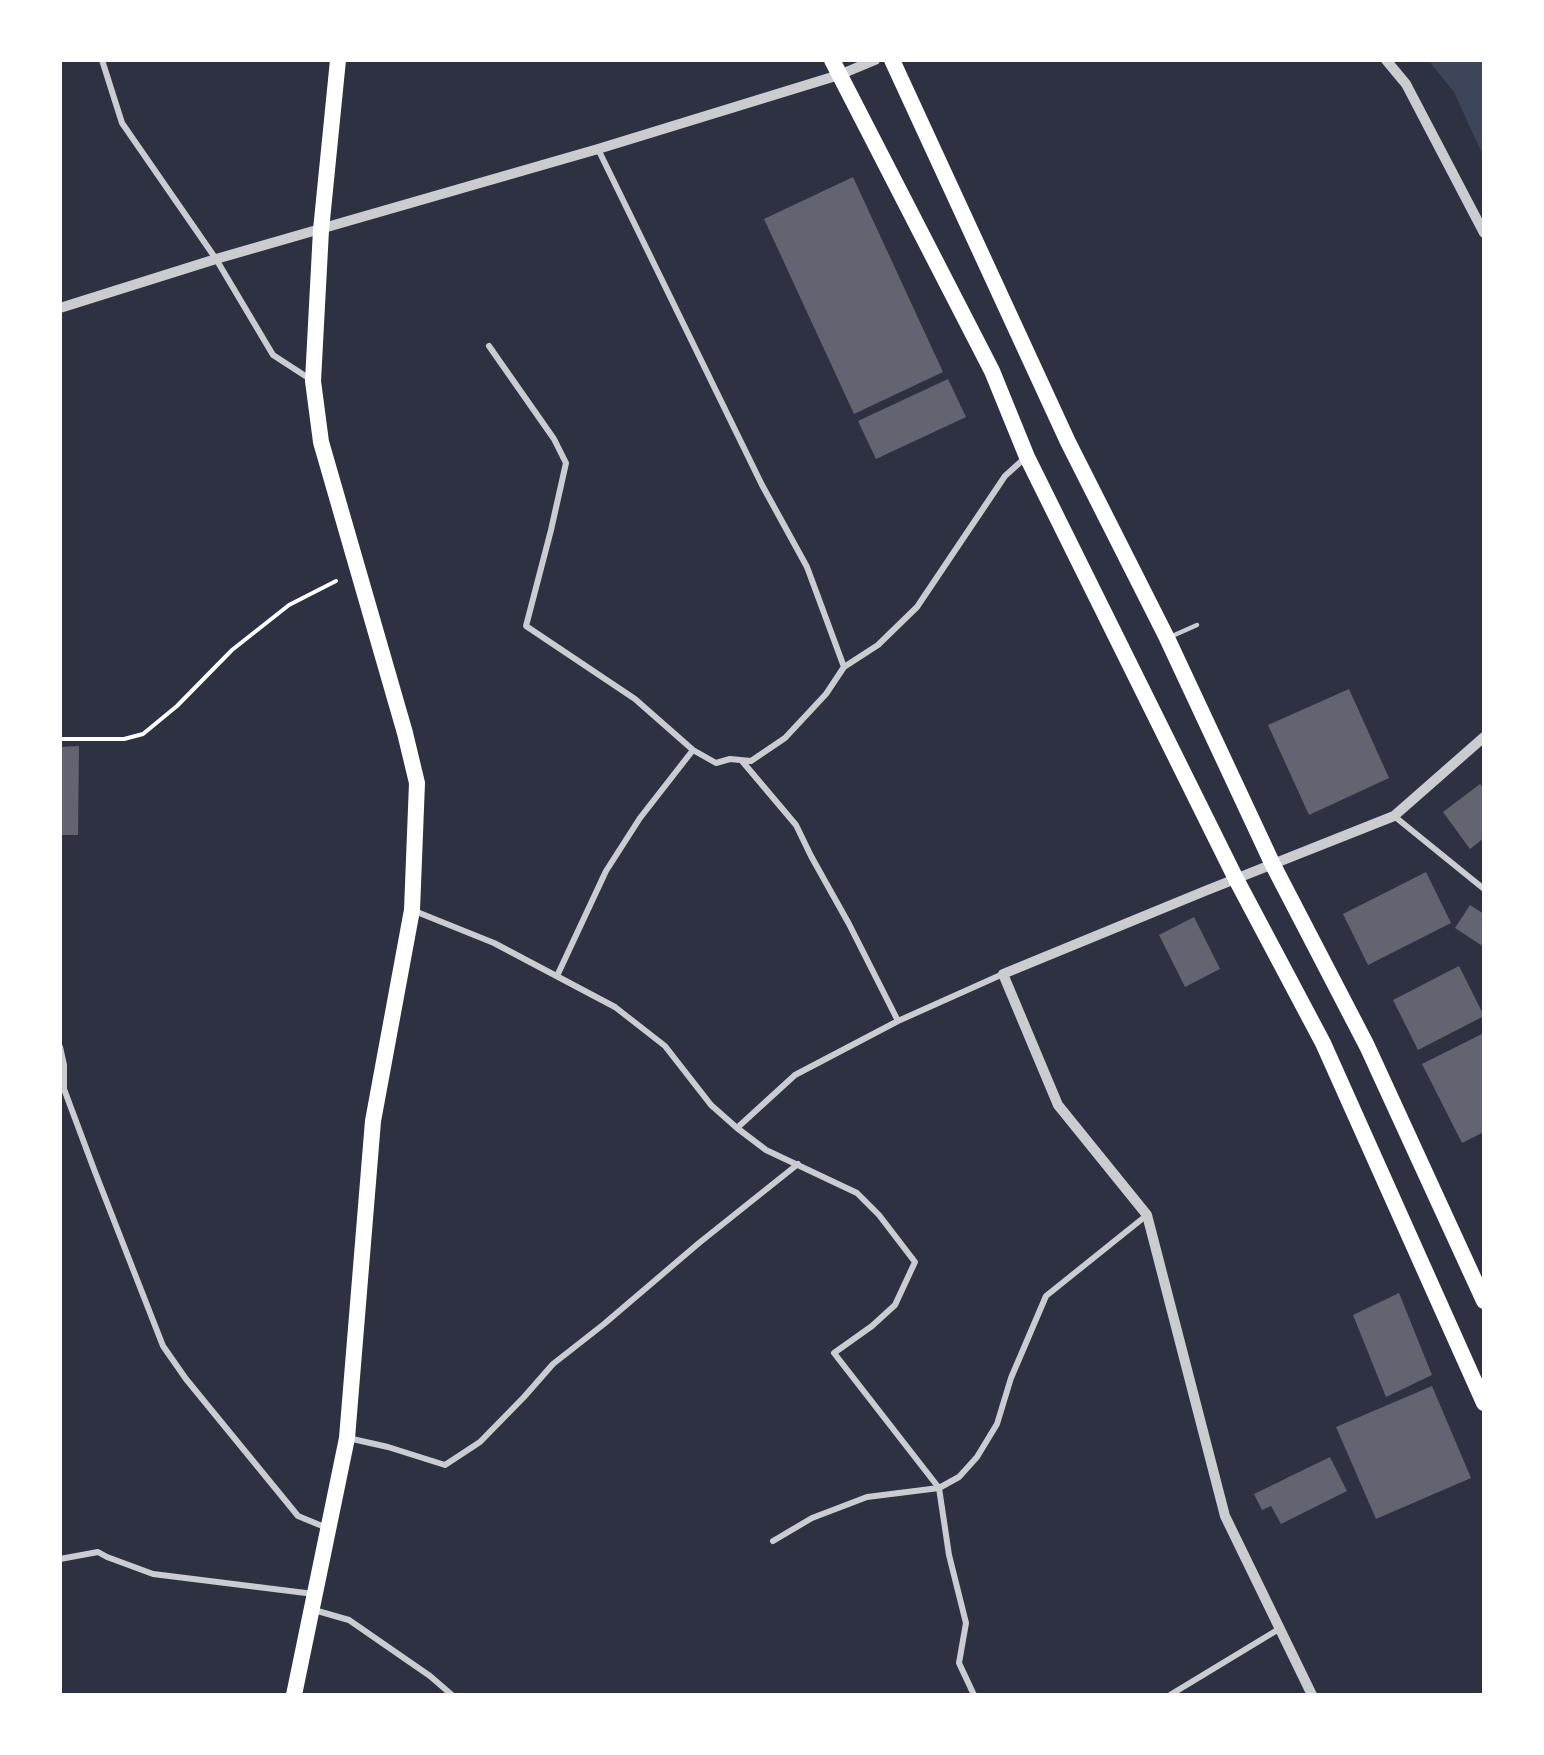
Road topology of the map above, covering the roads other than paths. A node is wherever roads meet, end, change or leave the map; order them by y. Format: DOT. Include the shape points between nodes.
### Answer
graph roads {
  1 [pos="102,60"];
  2 [pos="338,60"];
  3 [pos="875,60"];
  4 [pos="892,60"];
  5 [pos="1386,60"];
  6 [pos="836,68"];
  7 [pos="597,149"];
  8 [pos="321,230"];
  9 [pos="1484,233"];
  10 [pos="216,259"];
  11 [pos="60,308"];
  12 [pos="489,346"];
  13 [pos="313,381"];
  14 [pos="1027,457"];
  15 [pos="1197,625"];
  16 [pos="1167,638"];
  17 [pos="844,667"];
  18 [pos="1484,737"];
  19 [pos="693,750"];
  20 [pos="742,760"];
  21 [pos="1394,816"];
  22 [pos="1273,865"];
  23 [pos="1236,879"];
  24 [pos="1484,889"];
  25 [pos="412,910"];
  26 [pos="1003,974"];
  27 [pos="557,976"];
  28 [pos="898,1021"];
  29 [pos="60,1047"];
  30 [pos="737,1128"];
  31 [pos="798,1164"];
  32 [pos="1147,1215"];
  33 [pos="1484,1301"];
  34 [pos="1484,1403"];
  35 [pos="347,1438"];
  36 [pos="939,1488"];
  37 [pos="327,1528"];
  38 [pos="772,1541"];
  39 [pos="60,1559"];
  40 [pos="312,1602"];
  41 [pos="1279,1629"];
  42 [pos="294,1695"];
  43 [pos="452,1695"];
  44 [pos="974,1695"];
  45 [pos="1170,1695"];
  46 [pos="1312,1695"];
  1 -- 10 [label="street" via="122,123"];
  2 -- 8 [label="highway"];
  3 -- 6 [label="street"];
  4 -- 16 [label="highway" via="1068,442"];
  5 -- 9 [label="street" via="1406,84"];
  6 -- 7 [label="street"];
  6 -- 14 [label="highway" via="992,371"];
  7 -- 8 [label="street"];
  7 -- 17 [label="street" via="762,485 807,567"];
  8 -- 10 [label="street"];
  8 -- 13 [label="highway"];
  10 -- 11 [label="street"];
  10 -- 13 [label="street" via="273,355"];
  12 -- 19 [label="street" via="554,439 566,463 526,626 635,699"];
  13 -- 25 [label="highway" via="321,442 417,783"];
  14 -- 17 [label="street" via="1005,476 917,607 878,645"];
  14 -- 23 [label="highway"];
  15 -- 16 [label="lane"];
  16 -- 22 [label="highway"];
  17 -- 20 [label="street" via="826,694 785,738 751,761"];
  18 -- 21 [label="street"];
  19 -- 20 [label="street" via="717,763"];
  19 -- 27 [label="street" via="640,818 606,871"];
  20 -- 28 [label="street" via="796,825"];
  21 -- 22 [label="street"];
  21 -- 24 [label="street"];
  22 -- 23 [label="street"];
  22 -- 33 [label="highway" via="1367,1046"];
  23 -- 26 [label="street"];
  23 -- 34 [label="highway" via="1323,1043"];
  25 -- 27 [label="street" via="494,943"];
  25 -- 35 [label="highway" via="373,1121"];
  26 -- 28 [label="street"];
  26 -- 32 [label="street" via="1058,1105"];
  27 -- 30 [label="street" via="615,1007 665,1046 711,1105"];
  28 -- 30 [label="street" via="795,1075"];
  29 -- 37 [label="street" via="64,1089 163,1346 298,1516"];
  30 -- 31 [label="street" via="766,1150"];
  31 -- 35 [label="street" via="553,1364 480,1442 445,1466"];
  31 -- 36 [label="street" via="857,1193 915,1262 895,1305 834,1353"];
  32 -- 36 [label="street" via="1046,1296 1011,1378 997,1424 959,1477"];
  32 -- 41 [label="street" via="1224,1516"];
  35 -- 37 [label="highway"];
  36 -- 38 [label="street" via="867,1497 812,1518"];
  36 -- 44 [label="street" via="949,1555 966,1623 959,1662"];
  37 -- 40 [label="highway"];
  39 -- 40 [label="street" via="98,1552 153,1574"];
  40 -- 42 [label="highway"];
  40 -- 43 [label="street" via="349,1620"];
  41 -- 45 [label="street"];
  41 -- 46 [label="street"];
}
